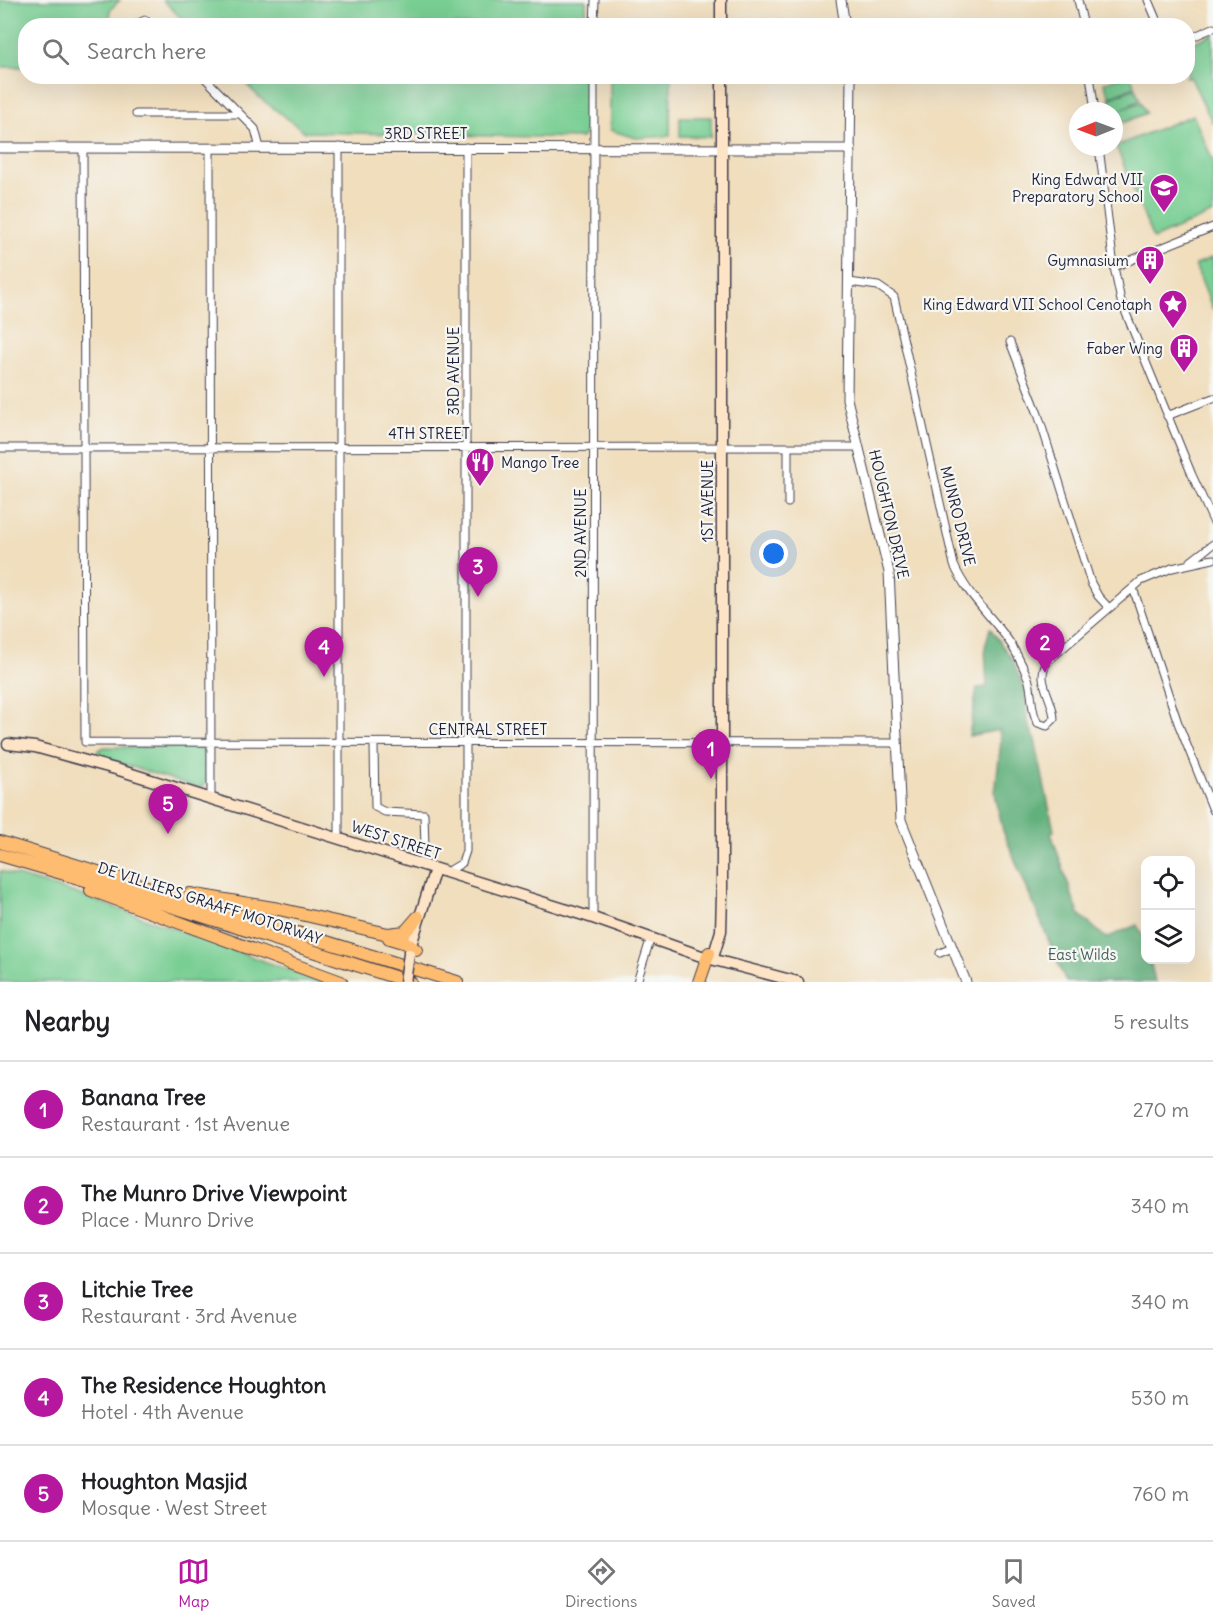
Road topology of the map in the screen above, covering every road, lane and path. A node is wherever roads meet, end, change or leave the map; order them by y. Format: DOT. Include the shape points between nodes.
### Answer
graph roads {
  1 [pos="595,0"];
  2 [pos="721,0"];
  3 [pos="841,0"];
  4 [pos="1078,0"];
  5 [pos="1148,0"];
  6 [pos="594,18"];
  7 [pos="721,18"];
  8 [pos="844,18"];
  9 [pos="1082,18"];
  10 [pos="1156,18"];
  11 [pos="1213,28"];
  12 [pos="1195,36"];
  13 [pos="211,84"];
  14 [pos="594,84"];
  15 [pos="722,84"];
  16 [pos="851,84"];
  17 [pos="1093,84"];
  18 [pos="1094,102"];
  19 [pos="136,114"];
  20 [pos="240,114"];
  21 [pos="210,147"];
  22 [pos="339,147"];
  23 [pos="466,147"];
  24 [pos="0,148"];
  25 [pos="83,148"];
  26 [pos="260,148"];
  27 [pos="594,148"];
  28 [pos="722,148"];
  29 [pos="826,148"];
  30 [pos="851,149"];
  31 [pos="1100,156"];
  32 [pos="850,172"];
  33 [pos="1213,227"];
  34 [pos="1114,267"];
  35 [pos="849,282"];
  36 [pos="1010,342"];
  37 [pos="1213,398"];
  38 [pos="1167,417"];
  39 [pos="722,446"];
  40 [pos="211,447"];
  41 [pos="339,447"];
  42 [pos="466,447"];
  43 [pos="593,447"];
  44 [pos="788,447"];
  45 [pos="858,447"];
  46 [pos="0,448"];
  47 [pos="83,448"];
  48 [pos="788,503"];
  49 [pos="1213,521"];
  50 [pos="1213,544"];
  51 [pos="1213,557"];
  52 [pos="1186,564"];
  53 [pos="1132,588"];
  54 [pos="1109,608"];
  55 [pos="897,743"];
  56 [pos="4,744"];
  57 [pos="211,744"];
  58 [pos="339,744"];
  59 [pos="467,744"];
  60 [pos="594,744"];
  61 [pos="722,744"];
  62 [pos="374,745"];
  63 [pos="211,798"];
  64 [pos="1213,810"];
  65 [pos="339,837"];
  66 [pos="0,842"];
  67 [pos="425,848"];
  68 [pos="0,855"];
  69 [pos="441,870"];
  70 [pos="63,873"];
  71 [pos="168,893"];
  72 [pos="274,909"];
  73 [pos="418,917"];
  74 [pos="593,918"];
  75 [pos="651,937"];
  76 [pos="952,948"];
  77 [pos="413,951"];
  78 [pos="940,953"];
  79 [pos="711,956"];
  80 [pos="341,982"];
  81 [pos="405,982"];
  82 [pos="411,982"];
  83 [pos="457,982"];
  84 [pos="637,982"];
  85 [pos="699,982"];
  86 [pos="706,982"];
  87 [pos="798,982"];
  88 [pos="966,982"];
  1 -- 6 [label="street"];
  2 -- 7 [label="main road"];
  3 -- 8 [label="street"];
  4 -- 9 [label="street"];
  5 -- 10 [label="street"];
  11 -- 12 [label="street"];
  13 -- 20 [label="street"];
  14 -- 27 [label="street, 2ND AVENUE"];
  15 -- 28 [label="main road, 1ST AVENUE"];
  16 -- 30 [label="street, HOUGHTON DRIVE"];
  17 -- 18 [label="street"];
  19 -- 20 [label="street"];
  20 -- 26 [label="street" via="256,132"];
  21 -- 25 [label="street, 3RD STREET"];
  21 -- 26 [label="street, 3RD STREET"];
  21 -- 40 [label="street"];
  22 -- 23 [label="street, 3RD STREET"];
  22 -- 26 [label="street, 3RD STREET"];
  22 -- 41 [label="street"];
  23 -- 27 [label="street, 3RD STREET"];
  23 -- 42 [label="street, 3RD AVENUE"];
  24 -- 25 [label="street, 3RD STREET"];
  25 -- 47 [label="street"];
  27 -- 28 [label="street, 3RD STREET"];
  27 -- 43 [label="street, 2ND AVENUE"];
  28 -- 29 [label="street, 3RD STREET"];
  28 -- 39 [label="main road, 1ST AVENUE"];
  29 -- 30 [label="street, 3RD STREET"];
  29 -- 32 [label="street" via="841,156"];
  30 -- 32 [label="street, HOUGHTON DRIVE"];
  31 -- 34 [label="street"];
  32 -- 35 [label="street, HOUGHTON DRIVE"];
  33 -- 34 [label="street"];
  34 -- 38 [label="street" via="1121,301"];
  35 -- 45 [label="street, HOUGHTON DRIVE" via="847,399"];
  35 -- 54 [label="street, MUNRO DRIVE" via="878,286 894,297 954,565 968,591 1019,658 1030,684 1034,716 1040,725 1050,725 1054,716 1043,680 1045,666"];
  36 -- 54 [label="street" via="1038,414 1091,583"];
  37 -- 38 [label="street"];
  38 -- 49 [label="street"];
  39 -- 43 [label="street, 4TH STREET"];
  39 -- 44 [label="street, 4TH STREET"];
  39 -- 61 [label="main road, 1ST AVENUE"];
  40 -- 41 [label="street, 4TH STREET"];
  40 -- 47 [label="street, 4TH STREET"];
  40 -- 57 [label="street"];
  41 -- 42 [label="street, 4TH STREET"];
  41 -- 58 [label="street"];
  42 -- 43 [label="street, 4TH STREET"];
  42 -- 59 [label="street, 3RD AVENUE"];
  43 -- 60 [label="street, 2ND AVENUE"];
  44 -- 45 [label="street, 4TH STREET"];
  44 -- 48 [label="street"];
  45 -- 55 [label="street, HOUGHTON DRIVE" via="889,572"];
  46 -- 47 [label="street, 4TH STREET"];
  47 -- 57 [label="street, CENTRAL STREET" via="85,742"];
  50 -- 52 [label="street"];
  51 -- 52 [label="street, MUNRO DRIVE"];
  52 -- 53 [label="street, MUNRO DRIVE" via="1155,573"];
  53 -- 54 [label="street, MUNRO DRIVE"];
  53 -- 64 [label="street" via="1178,723"];
  55 -- 61 [label="street, CENTRAL STREET"];
  55 -- 76 [label="street, HOUGHTON DRIVE" via="902,824"];
  56 -- 63 [label="main road, WEST STREET" via="26,742"];
  57 -- 58 [label="street, CENTRAL STREET"];
  57 -- 63 [label="street"];
  58 -- 62 [label="street, CENTRAL STREET"];
  58 -- 65 [label="street"];
  59 -- 60 [label="street, CENTRAL STREET"];
  59 -- 62 [label="street, CENTRAL STREET"];
  59 -- 69 [label="street, 3RD AVENUE" via="465,855 461,865"];
  60 -- 61 [label="street, CENTRAL STREET"];
  60 -- 74 [label="street, 2ND AVENUE"];
  61 -- 79 [label="main road, 1ST AVENUE" via="720,924"];
  62 -- 67 [label="street" via="375,807 385,812 424,814"];
  63 -- 65 [label="main road, WEST STREET"];
  65 -- 69 [label="main road, WEST STREET"];
  66 -- 71 [label="highway"];
  68 -- 70 [label="highway, DE VILLIERS GRAAFF MOTORWAY"];
  69 -- 73 [label="main road"];
  69 -- 74 [label="main road, WEST STREET"];
  69 -- 77 [label="main road"];
  70 -- 80 [label="highway" via="76,884"];
  70 -- 82 [label="highway, DE VILLIERS GRAAFF MOTORWAY"];
  71 -- 72 [label="highway"];
  71 -- 83 [label="highway"];
  72 -- 73 [label="highway" via="388,934 405,932"];
  72 -- 77 [label="highway" via="397,940"];
  73 -- 77 [label="main road"];
  74 -- 75 [label="main road, WEST STREET"];
  75 -- 79 [label="main road, WEST STREET"];
  75 -- 84 [label="street"];
  76 -- 78 [label="street"];
  76 -- 88 [label="street, HOUGHTON DRIVE"];
  77 -- 81 [label="main road, bridge"];
  77 -- 82 [label="main road"];
  79 -- 85 [label="highway"];
  79 -- 86 [label="highway"];
  79 -- 87 [label="main road, WEST STREET" via="745,963"];
}
